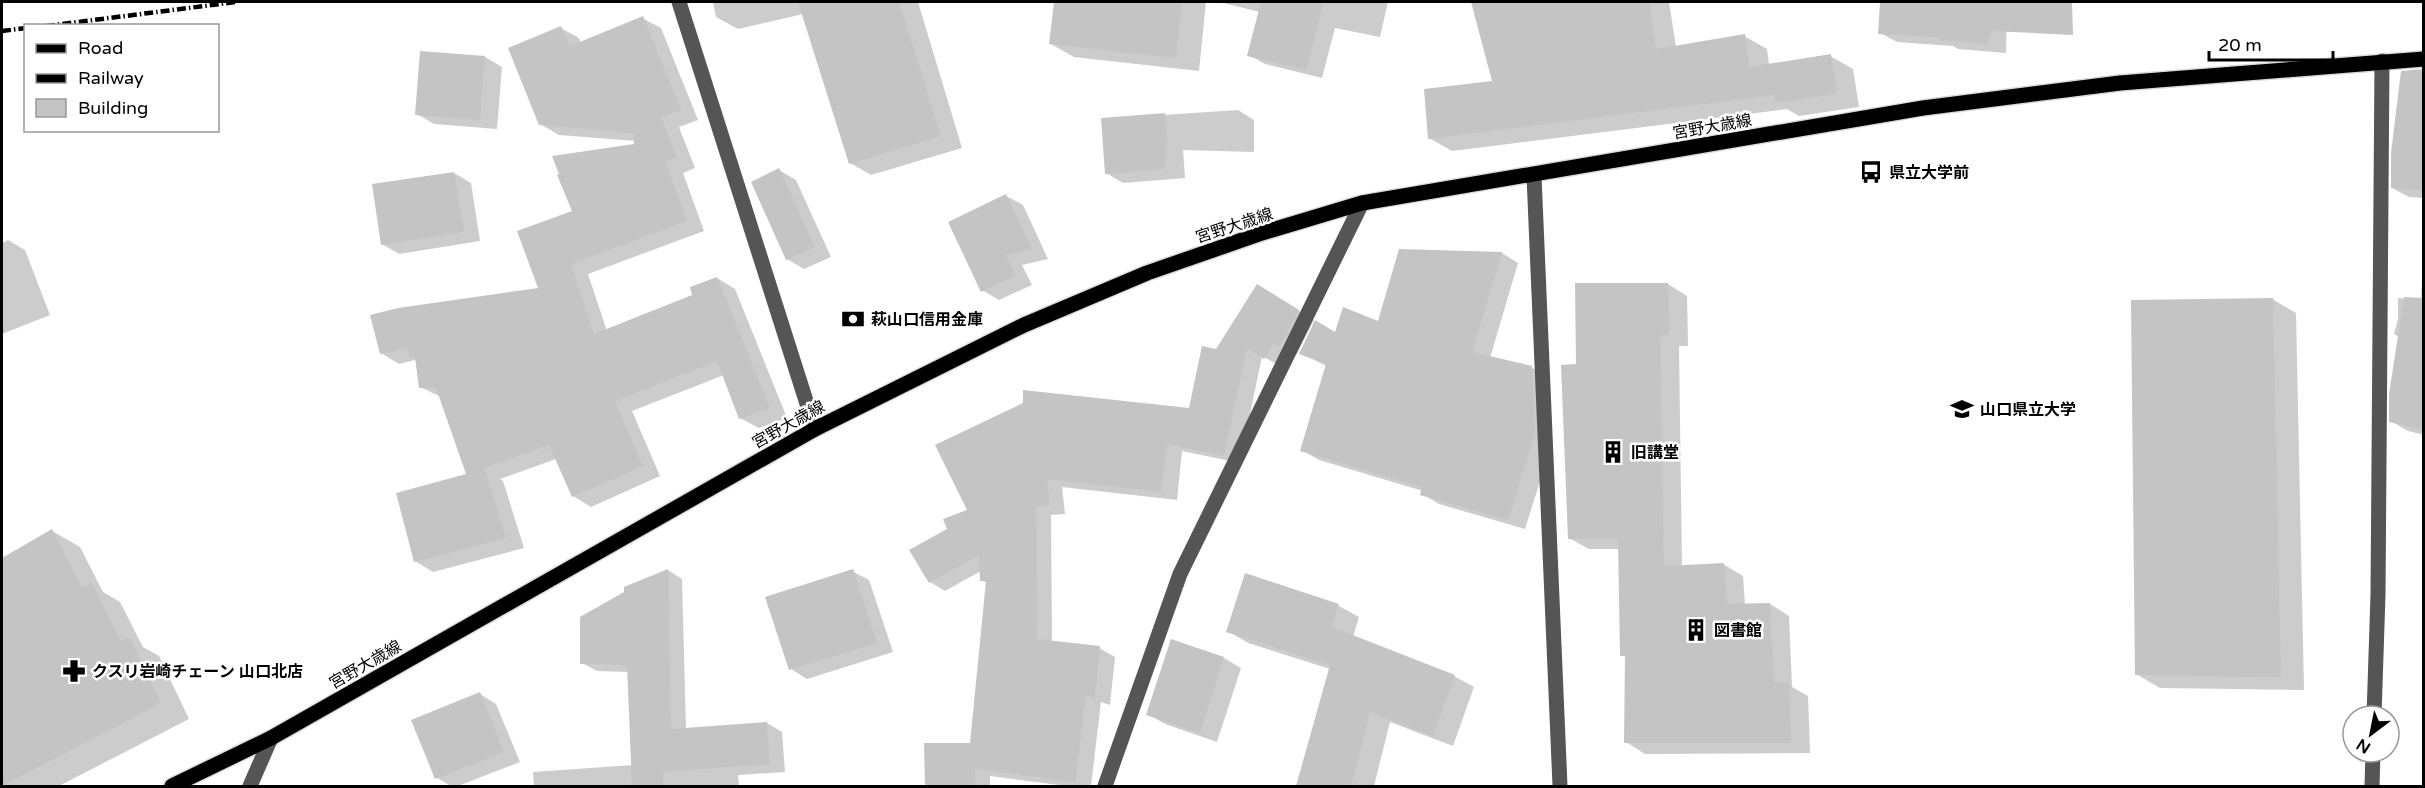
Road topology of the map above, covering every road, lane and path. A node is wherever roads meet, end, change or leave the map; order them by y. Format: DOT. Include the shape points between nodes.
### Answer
graph roads {
  1 [pos="679,2"];
  2 [pos="2424,59"];
  3 [pos="2382,61"];
  4 [pos="1534,176"];
  5 [pos="1362,203"];
  6 [pos="815,429"];
  7 [pos="2374,704"];
  8 [pos="271,738"];
  9 [pos="2373,764"];
  10 [pos="172,786"];
  11 [pos="250,786"];
  12 [pos="1105,786"];
  13 [pos="1560,786"];
  14 [pos="2372,786"];
  1 -- 6 [label="street"];
  2 -- 3 [label="main road, 宮野大歳線"];
  3 -- 4 [label="main road, 宮野大歳線" via="2120,83 1923,108"];
  3 -- 7 [label="street"];
  4 -- 5 [label="main road, 宮野大歳線"];
  4 -- 13 [label="street"];
  5 -- 6 [label="main road, 宮野大歳線" via="1146,273 1024,325"];
  5 -- 12 [label="street" via="1180,574"];
  6 -- 8 [label="main road, 宮野大歳線"];
  8 -- 10 [label="main road, 宮野大歳線"];
  8 -- 11 [label="street"];
  9 -- 14 [label="street"];
}
